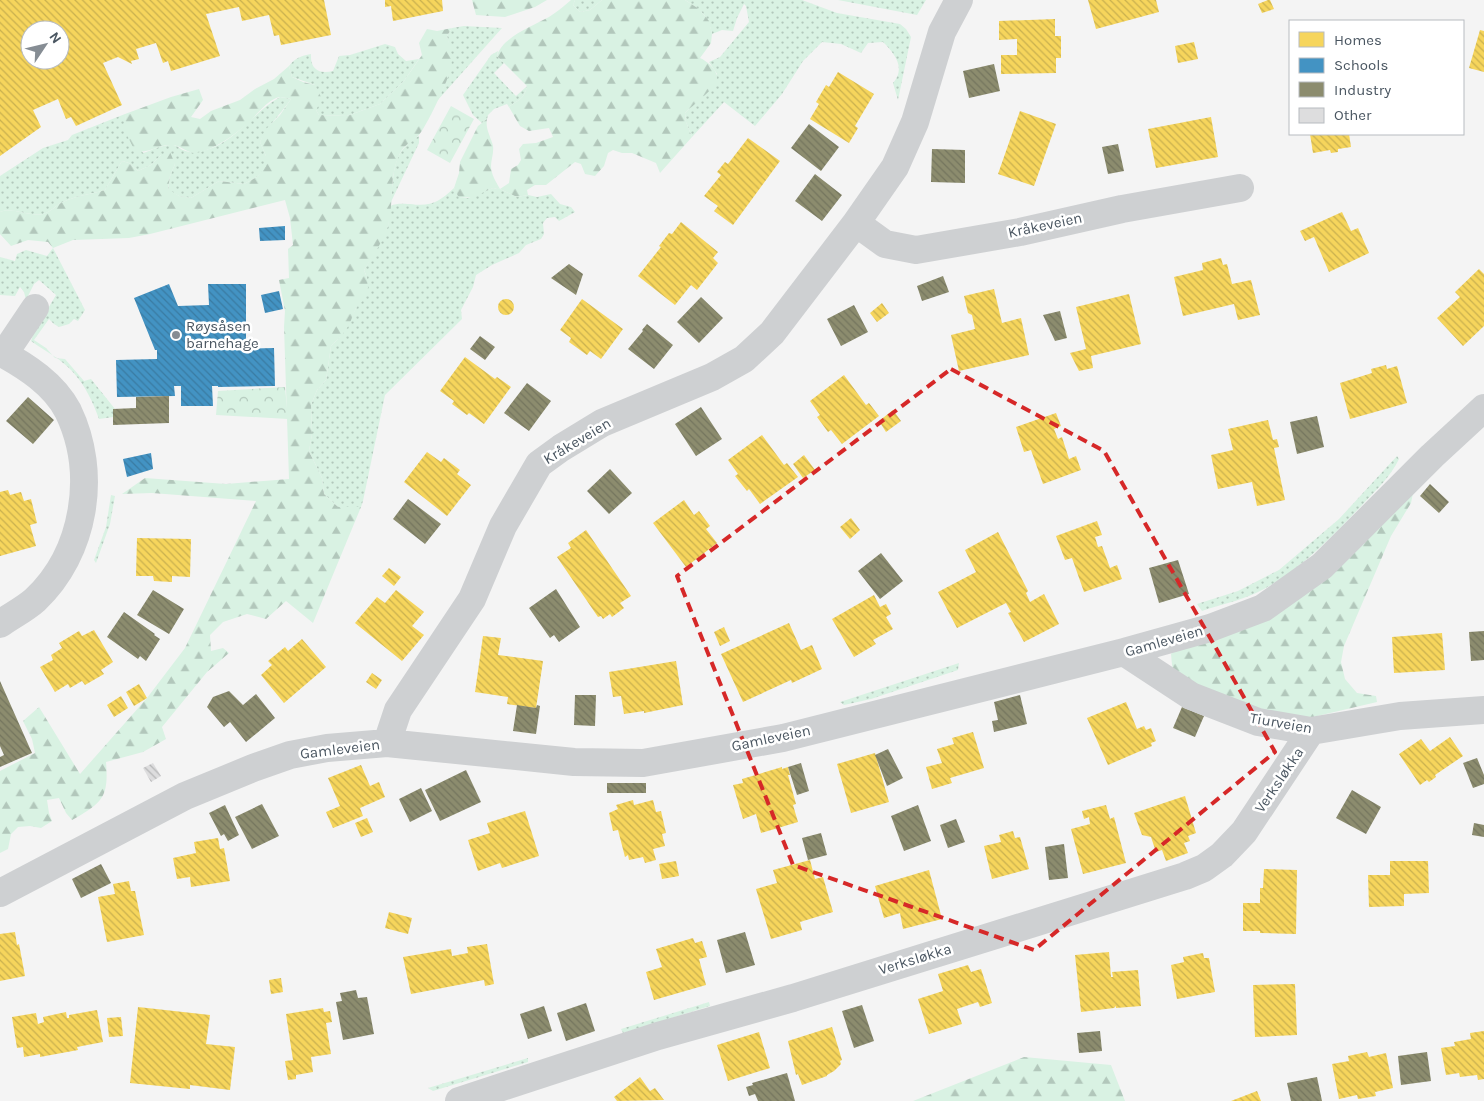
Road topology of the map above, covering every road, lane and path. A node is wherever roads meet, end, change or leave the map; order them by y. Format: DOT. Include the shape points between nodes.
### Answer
graph roads {
  1 [pos="959,0"];
  2 [pos="1240,188"];
  3 [pos="856,223"];
  4 [pos="35,308"];
  5 [pos="2,353"];
  6 [pos="1484,408"];
  7 [pos="0,624"];
  8 [pos="1124,652"];
  9 [pos="1484,710"];
  10 [pos="1311,731"];
  11 [pos="386,743"];
  12 [pos="0,893"];
  13 [pos="459,1101"];
  1 -- 3 [label="street, Kråkeveien" via="942,32 915,122 895,167"];
  2 -- 3 [label="street, Kråkeveien" via="916,250 886,244"];
  3 -- 11 [label="street, Kråkeveien" via="772,333 744,359 712,377 602,423 539,464 503,526 472,598 398,710"];
  4 -- 5 [label="street"];
  5 -- 7 [label="street" via="26,367 51,388 67,411 80,444 84,482 81,519 68,556 54,579 34,601"];
  6 -- 8 [label="street, Gamleveien" via="1322,566 1263,608 1210,628"];
  8 -- 10 [label="street, Tiurveien" via="1191,696 1258,722"];
  8 -- 11 [label="street, Gamleveien" via="783,738 643,763 574,762"];
  9 -- 10 [label="street, Tiurveien" via="1400,716"];
  10 -- 13 [label="street, Verksløkka" via="1244,832 1204,868 793,998 658,1036"];
  11 -- 12 [label="street, Gamleveien" via="327,748 290,755 253,768 185,796"];
}
